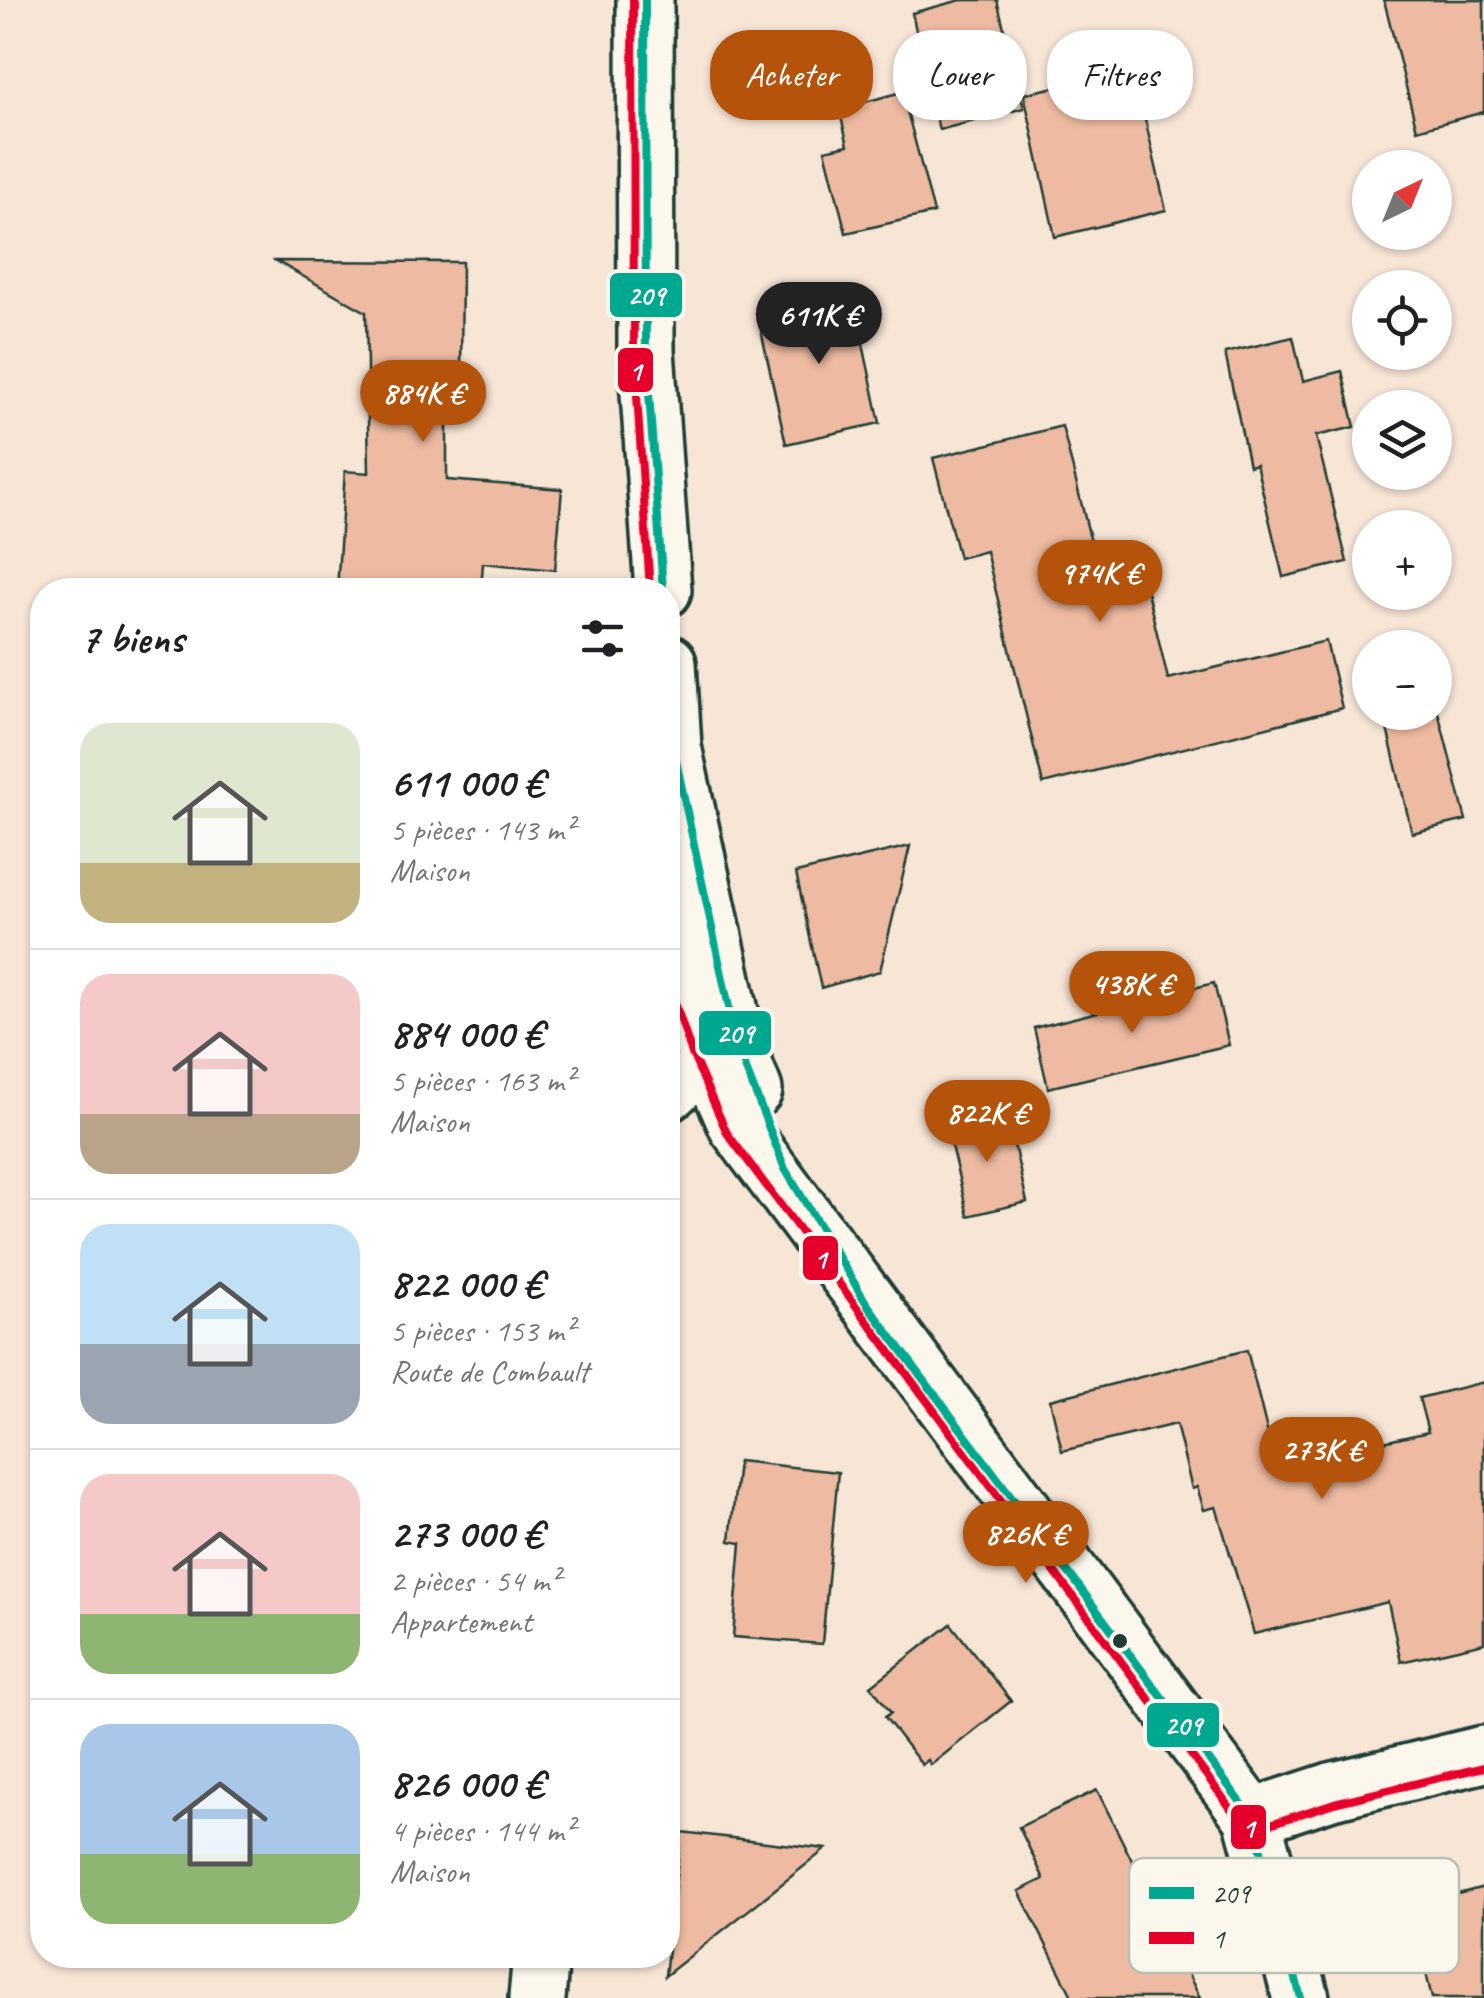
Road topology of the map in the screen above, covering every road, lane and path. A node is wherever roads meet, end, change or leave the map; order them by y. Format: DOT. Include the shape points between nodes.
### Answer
graph roads {
  1 [pos="645,0"];
  2 [pos="662,578"];
  3 [pos="680,780"];
  4 [pos="680,982"];
  5 [pos="868,1304"];
  6 [pos="1484,1754"];
  7 [pos="1252,1816"];
  8 [pos="1263,1858"];
  9 [pos="540,1968"];
  10 [pos="1294,1973"];
  11 [pos="537,1998"];
  12 [pos="1301,1998"];
  1 -- 2 [label="street" via="646,350"];
  3 -- 5 [label="street" via="738,1049 785,1169"];
  4 -- 5 [label="street" via="737,1126"];
  5 -- 7 [label="street"];
  6 -- 7 [label="street"];
  7 -- 8 [label="street"];
  9 -- 11 [label="street"];
  10 -- 12 [label="street"];
}
